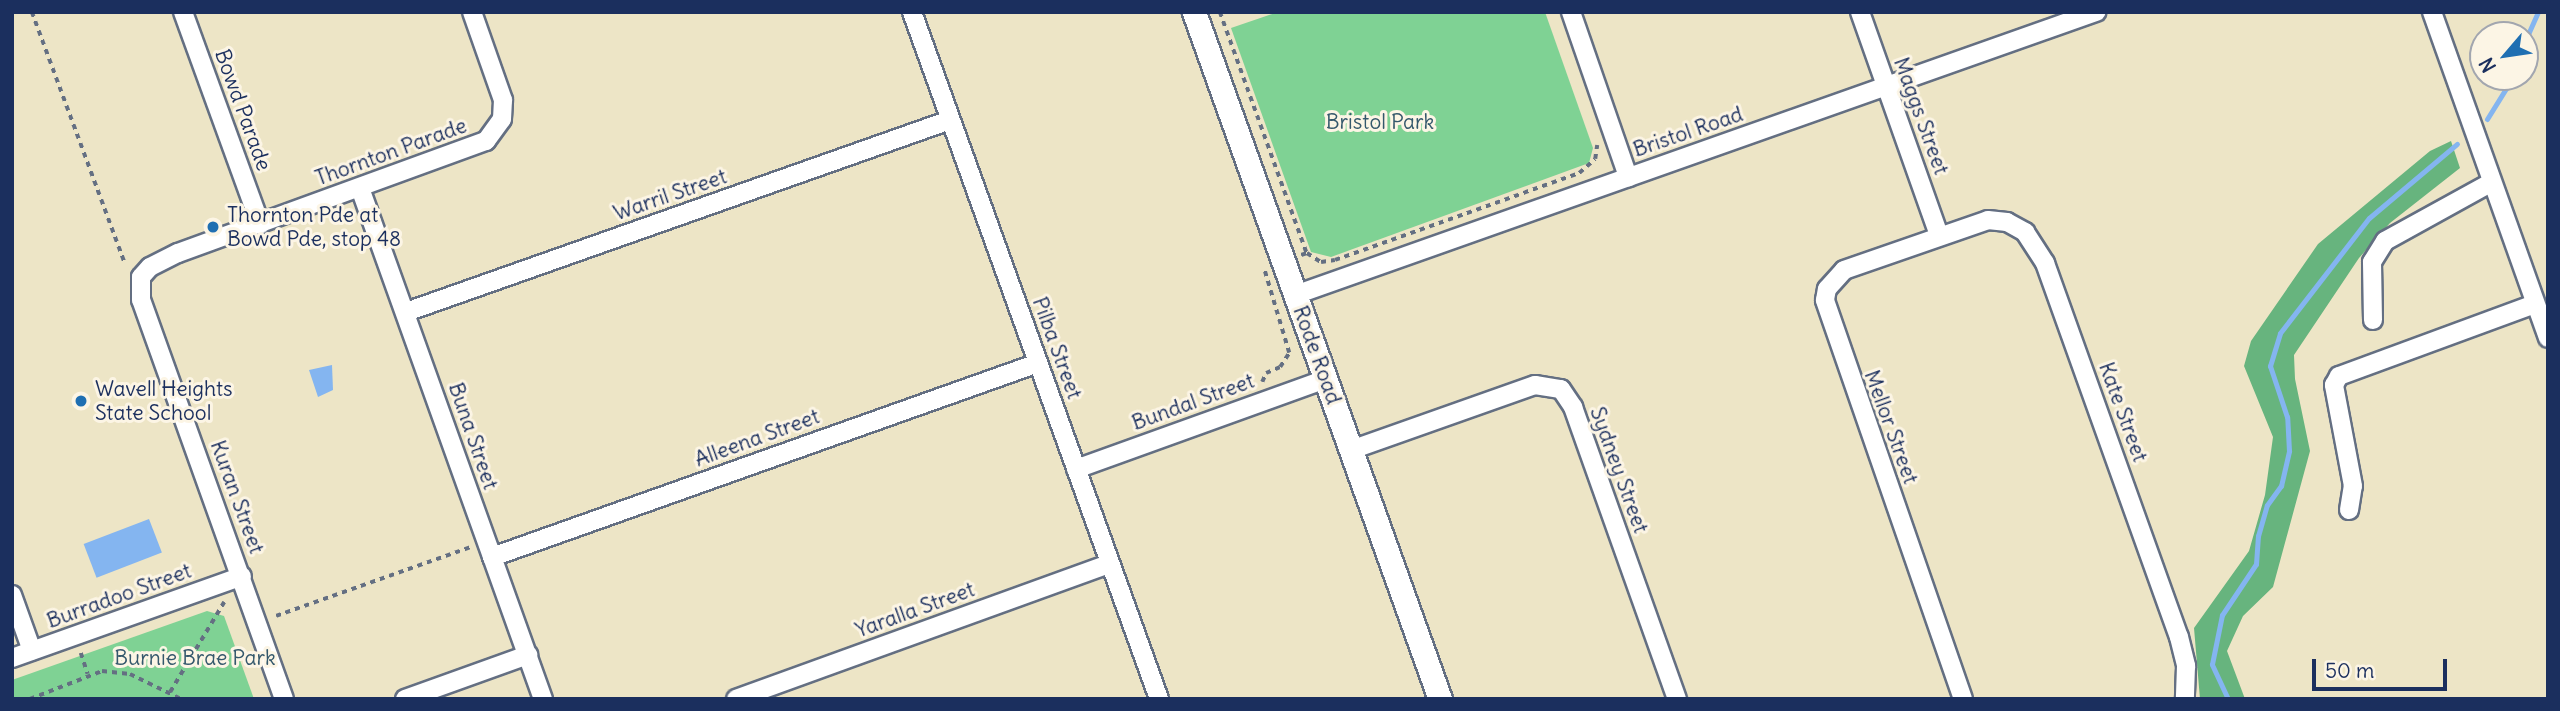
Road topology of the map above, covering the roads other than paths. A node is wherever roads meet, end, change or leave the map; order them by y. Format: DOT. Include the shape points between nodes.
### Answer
graph roads {
  1 [pos="183,12"];
  2 [pos="472,12"];
  3 [pos="912,12"];
  4 [pos="1194,12"];
  5 [pos="1571,12"];
  6 [pos="1860,12"];
  7 [pos="2096,12"];
  8 [pos="2432,12"];
  9 [pos="1886,86"];
  10 [pos="950,120"];
  11 [pos="1628,177"];
  12 [pos="2492,182"];
  13 [pos="360,188"];
  14 [pos="260,224"];
  15 [pos="1939,235"];
  16 [pos="144,272"];
  17 [pos="1295,295"];
  18 [pos="2535,303"];
  19 [pos="405,312"];
  20 [pos="2373,320"];
  21 [pos="2548,338"];
  22 [pos="1038,363"];
  23 [pos="1326,379"];
  24 [pos="1351,450"];
  25 [pos="1076,469"];
  26 [pos="2348,510"];
  27 [pos="489,549"];
  28 [pos="1110,564"];
  29 [pos="242,576"];
  30 [pos="12,595"];
  31 [pos="32,651"];
  32 [pos="528,655"];
  33 [pos="12,658"];
  34 [pos="284,699"];
  35 [pos="405,699"];
  36 [pos="543,699"];
  37 [pos="736,699"];
  38 [pos="1159,699"];
  39 [pos="1440,699"];
  40 [pos="1677,699"];
  41 [pos="1963,699"];
  42 [pos="2185,699"];
  1 -- 14 [label="street, Bowd Parade"];
  2 -- 13 [label="street, Thornton Parade" via="503,100 498,127 475,146"];
  3 -- 10 [label="street, Pilba Street"];
  4 -- 17 [label="main road, Rode Road"];
  5 -- 11 [label="street"];
  6 -- 9 [label="street, Maggs Street"];
  7 -- 9 [label="street, Bristol Road"];
  8 -- 12 [label="street"];
  9 -- 11 [label="street, Bristol Road"];
  9 -- 15 [label="street, Maggs Street"];
  10 -- 19 [label="street, Warril Street"];
  10 -- 22 [label="street, Pilba Street"];
  11 -- 17 [label="street, Bristol Road"];
  12 -- 18 [label="street"];
  12 -- 20 [label="street" via="2385,241 2372,262"];
  13 -- 14 [label="street, Thornton Parade"];
  13 -- 19 [label="street, Buna Street"];
  14 -- 16 [label="street, Thornton Parade" via="178,253"];
  15 -- 41 [label="street, Mellor Street" via="1844,270 1827,289 1825,300"];
  15 -- 42 [label="street, Kate Street" via="1998,220 2025,232 2040,252 2179,637 2186,666"];
  16 -- 29 [label="street, Kuran Street" via="141,300"];
  17 -- 23 [label="main road, Rode Road"];
  18 -- 21 [label="street"];
  18 -- 26 [label="street" via="2339,376 2334,385 2353,486"];
  19 -- 27 [label="street, Buna Street"];
  22 -- 25 [label="street, Pilba Street"];
  22 -- 27 [label="street, Alleena Street"];
  23 -- 24 [label="main road, Rode Road"];
  23 -- 25 [label="street, Bundal Street"];
  24 -- 39 [label="main road, Rode Road"];
  24 -- 40 [label="street, Sydney Street" via="1535,385 1561,389 1573,407"];
  25 -- 28 [label="street, Pilba Street"];
  27 -- 32 [label="street, Buna Street"];
  28 -- 37 [label="street, Yaralla Street"];
  28 -- 38 [label="street, Pilba Street"];
  29 -- 31 [label="street, Burradoo Street"];
  29 -- 34 [label="street, Kuran Street"];
  30 -- 31 [label="street"];
  31 -- 33 [label="street, Burradoo Street"];
  32 -- 35 [label="street"];
  32 -- 36 [label="street, Buna Street"];
}
